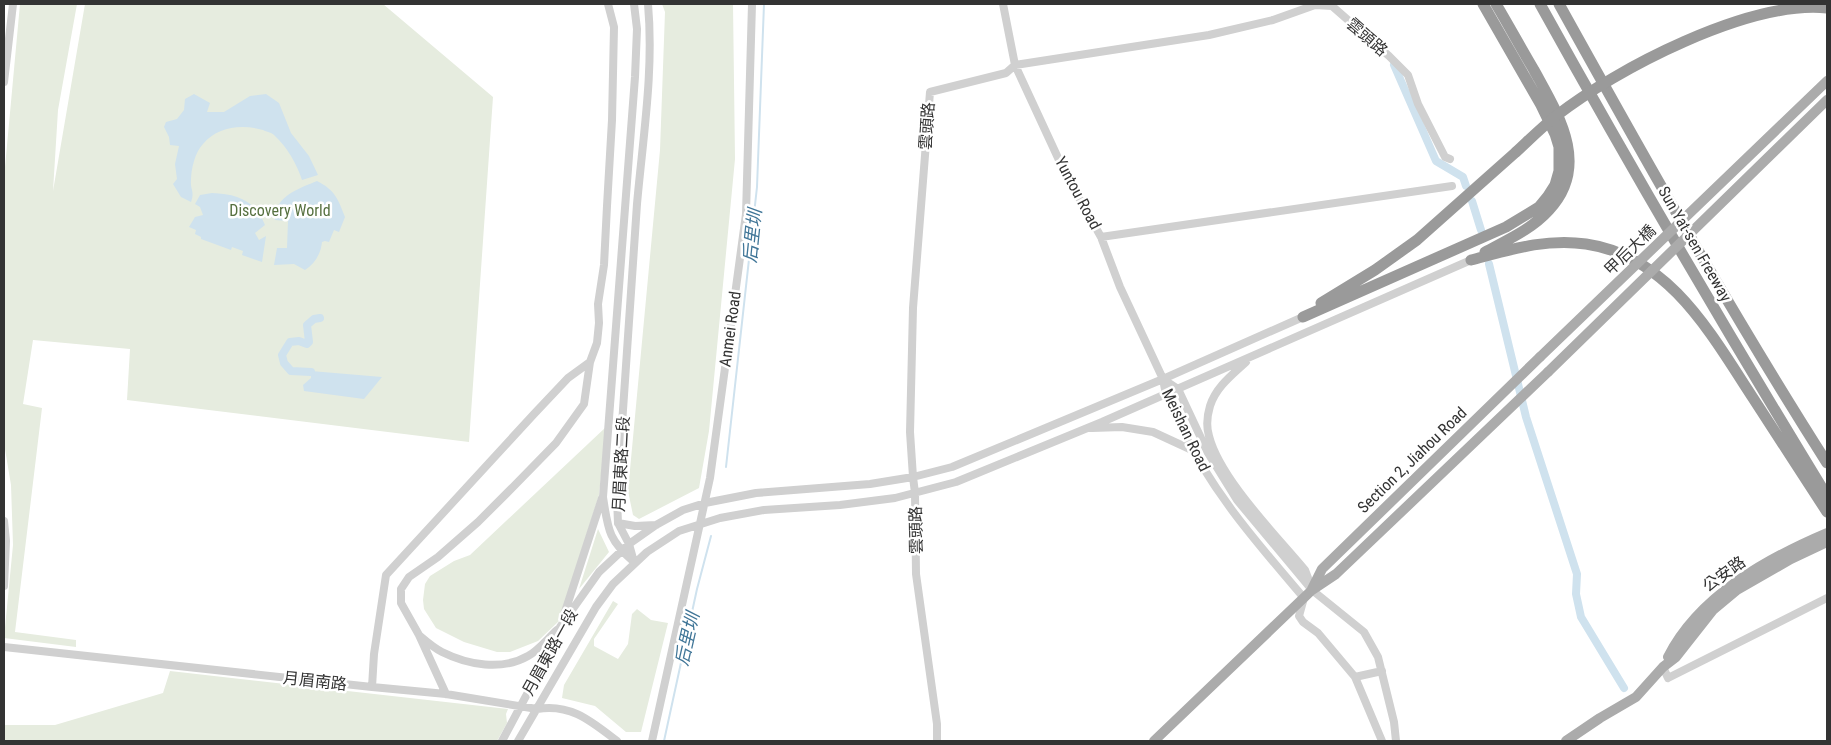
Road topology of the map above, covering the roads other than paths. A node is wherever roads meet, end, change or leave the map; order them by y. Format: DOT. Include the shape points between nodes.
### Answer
graph roads {
  1 [pos="13,4"];
  2 [pos="608,4"];
  3 [pos="634,4"];
  4 [pos="648,4"];
  5 [pos="752,4"];
  6 [pos="1003,4"];
  7 [pos="1483,4"];
  8 [pos="1496,4"];
  9 [pos="1540,4"];
  10 [pos="1559,4"];
  11 [pos="1827,8"];
  12 [pos="1015,64"];
  13 [pos="1827,81"];
  14 [pos="4,82"];
  15 [pos="1827,100"];
  16 [pos="1450,159"];
  17 [pos="1452,186"];
  18 [pos="1101,237"];
  19 [pos="1471,260"];
  20 [pos="1304,317"];
  21 [pos="1252,357"];
  22 [pos="1540,357"];
  23 [pos="590,362"];
  24 [pos="1548,372"];
  25 [pos="1163,379"];
  26 [pos="1178,389"];
  27 [pos="1165,393"];
  28 [pos="1087,428"];
  29 [pos="1192,450"];
  30 [pos="1827,463"];
  31 [pos="912,477"];
  32 [pos="915,493"];
  33 [pos="1827,496"];
  34 [pos="603,497"];
  35 [pos="705,502"];
  36 [pos="1827,512"];
  37 [pos="4,521"];
  38 [pos="618,523"];
  39 [pos="700,524"];
  40 [pos="656,525"];
  41 [pos="1827,533"];
  42 [pos="1827,542"];
  43 [pos="629,544"];
  44 [pos="621,551"];
  45 [pos="634,562"];
  46 [pos="4,586"];
  47 [pos="1312,590"];
  48 [pos="1304,598"];
  49 [pos="1827,598"];
  50 [pos="560,627"];
  51 [pos="419,635"];
  52 [pos="4,647"];
  53 [pos="1663,667"];
  54 [pos="1382,671"];
  55 [pos="1355,677"];
  56 [pos="372,688"];
  57 [pos="446,694"];
  58 [pos="521,706"];
  59 [pos="537,708"];
  60 [pos="502,741"];
  61 [pos="518,741"];
  62 [pos="617,741"];
  63 [pos="652,741"];
  64 [pos="936,741"];
  65 [pos="1154,741"];
  66 [pos="1382,741"];
  67 [pos="1396,741"];
  68 [pos="1566,741"];
  1 -- 14 [label="street"];
  2 -- 23 [label="street" via="614,27 612,120 599,323"];
  3 -- 34 [label="street, 月眉東路二段" via="637,29 635,77"];
  4 -- 38 [label="street, 月眉東路二段" via="649,80"];
  5 -- 35 [label="street, Anmei Road" via="746,214"];
  6 -- 12 [label="street, Yuntou Road"];
  7 -- 20 [label="highway" via="1541,105 1557,140 1560,157 1555,184 1539,207 1527,216"];
  8 -- 19 [label="highway" via="1563,125 1570,158 1563,190 1549,210 1531,226"];
  9 -- 33 [label="highway, Sun Yat-sen Freeway" via="1668,231"];
  10 -- 30 [label="highway, Sun Yat-sen Freeway" via="1669,199"];
  11 -- 20 [label="highway, bridge" via="1770,6 1718,22 1615,74 1556,116 1416,240"];
  12 -- 16 [label="street, 雲頭路" via="1209,35 1273,20 1315,5 1332,6 1408,76 1418,104 1445,157"];
  12 -- 18 [label="street, Yuntou Road" via="1065,173"];
  12 -- 31 [label="street, 雲頭路" via="1006,74 930,92 913,308"];
  13 -- 22 [label="main road, 甲后大橋, bridge"];
  15 -- 24 [label="main road, 甲后大橋, bridge"];
  17 -- 18 [label="street"];
  18 -- 25 [label="street, Yuntou Road" via="1120,287"];
  19 -- 21 [label="street, 月眉東路一段"];
  19 -- 36 [label="highway" via="1526,246 1565,242 1588,244 1615,252 1655,273 1680,295 1709,330"];
  20 -- 25 [label="street, 月眉東路一段"];
  21 -- 26 [label="street, 月眉東路一段"];
  21 -- 47 [label="street" via="1220,386 1213,398 1207,418 1209,437 1238,490 1305,570"];
  22 -- 47 [label="main road, Section 2, Jiahou Road" via="1322,569"];
  23 -- 51 [label="street" via="584,404 556,443 478,522 409,577 401,589 401,603"];
  23 -- 56 [label="street" via="568,378 386,575"];
  24 -- 47 [label="main road, Section 2, Jiahou Road" via="1336,574"];
  25 -- 26 [label="street, Meishan Road"];
  25 -- 27 [label="street, Meishan Road"];
  25 -- 31 [label="street, 月眉東路一段" via="961,464"];
  26 -- 27 [label="street, 月眉東路一段"];
  26 -- 47 [label="street, Meishan Road" via="1208,454 1237,500"];
  27 -- 28 [label="street, 月眉東路一段"];
  27 -- 29 [label="street, Meishan Road"];
  28 -- 29 [label="street" via="1122,427 1153,432"];
  28 -- 32 [label="street, 月眉東路一段" via="965,479"];
  29 -- 48 [label="street, Meishan Road" via="1248,533"];
  31 -- 32 [label="street, 雲頭路"];
  31 -- 35 [label="street, 月眉東路一段" via="870,484 756,493"];
  32 -- 39 [label="street, 月眉東路一段" via="840,505 764,510"];
  32 -- 64 [label="street, 雲頭路" via="916,574 937,724"];
  34 -- 44 [label="street, 月眉東路二段" via="608,529"];
  34 -- 50 [label="street"];
  35 -- 39 [label="street, Anmei Road"];
  35 -- 40 [label="street, 月眉東路一段"];
  37 -- 46 [label="street"];
  38 -- 40 [label="street"];
  38 -- 43 [label="street, 月眉東路二段"];
  39 -- 45 [label="street, 月眉東路一段" via="679,531"];
  39 -- 63 [label="street"];
  40 -- 43 [label="street, 月眉東路一段"];
  41 -- 53 [label="main road, 公安路" via="1733,584 1708,604"];
  42 -- 53 [label="main road, 公安路" via="1737,590 1713,610 1676,657"];
  43 -- 44 [label="street, 月眉東路一段"];
  43 -- 45 [label="street, 月眉東路二段"];
  44 -- 45 [label="street, 月眉東路二段"];
  44 -- 50 [label="street, 月眉東路一段" via="599,572"];
  45 -- 59 [label="street, 月眉東路一段" via="596,607"];
  47 -- 48 [label="main road, Section 2, Jiahou Road"];
  47 -- 54 [label="street, Meishan Road" via="1364,632"];
  48 -- 55 [label="street" via="1300,616 1303,622 1318,633"];
  48 -- 65 [label="main road, Section 2, Jiahou Road"];
  49 -- 53 [label="street" via="1668,678"];
  50 -- 51 [label="street" via="529,656 510,664 486,665 463,661 440,651"];
  50 -- 58 [label="street, 月眉東路一段"];
  51 -- 57 [label="street"];
  52 -- 56 [label="street, 月眉南路"];
  53 -- 68 [label="main road, 公安路" via="1636,697"];
  54 -- 55 [label="street"];
  54 -- 67 [label="street, Meishan Road"];
  55 -- 66 [label="street"];
  56 -- 57 [label="street, 月眉南路"];
  57 -- 58 [label="street, 月眉南路"];
  58 -- 59 [label="street, 月眉南路"];
  58 -- 60 [label="street, 月眉東路一段"];
  59 -- 61 [label="street, 月眉東路一段"];
  59 -- 62 [label="street, 月眉南路" via="552,706 578,714"];
}
